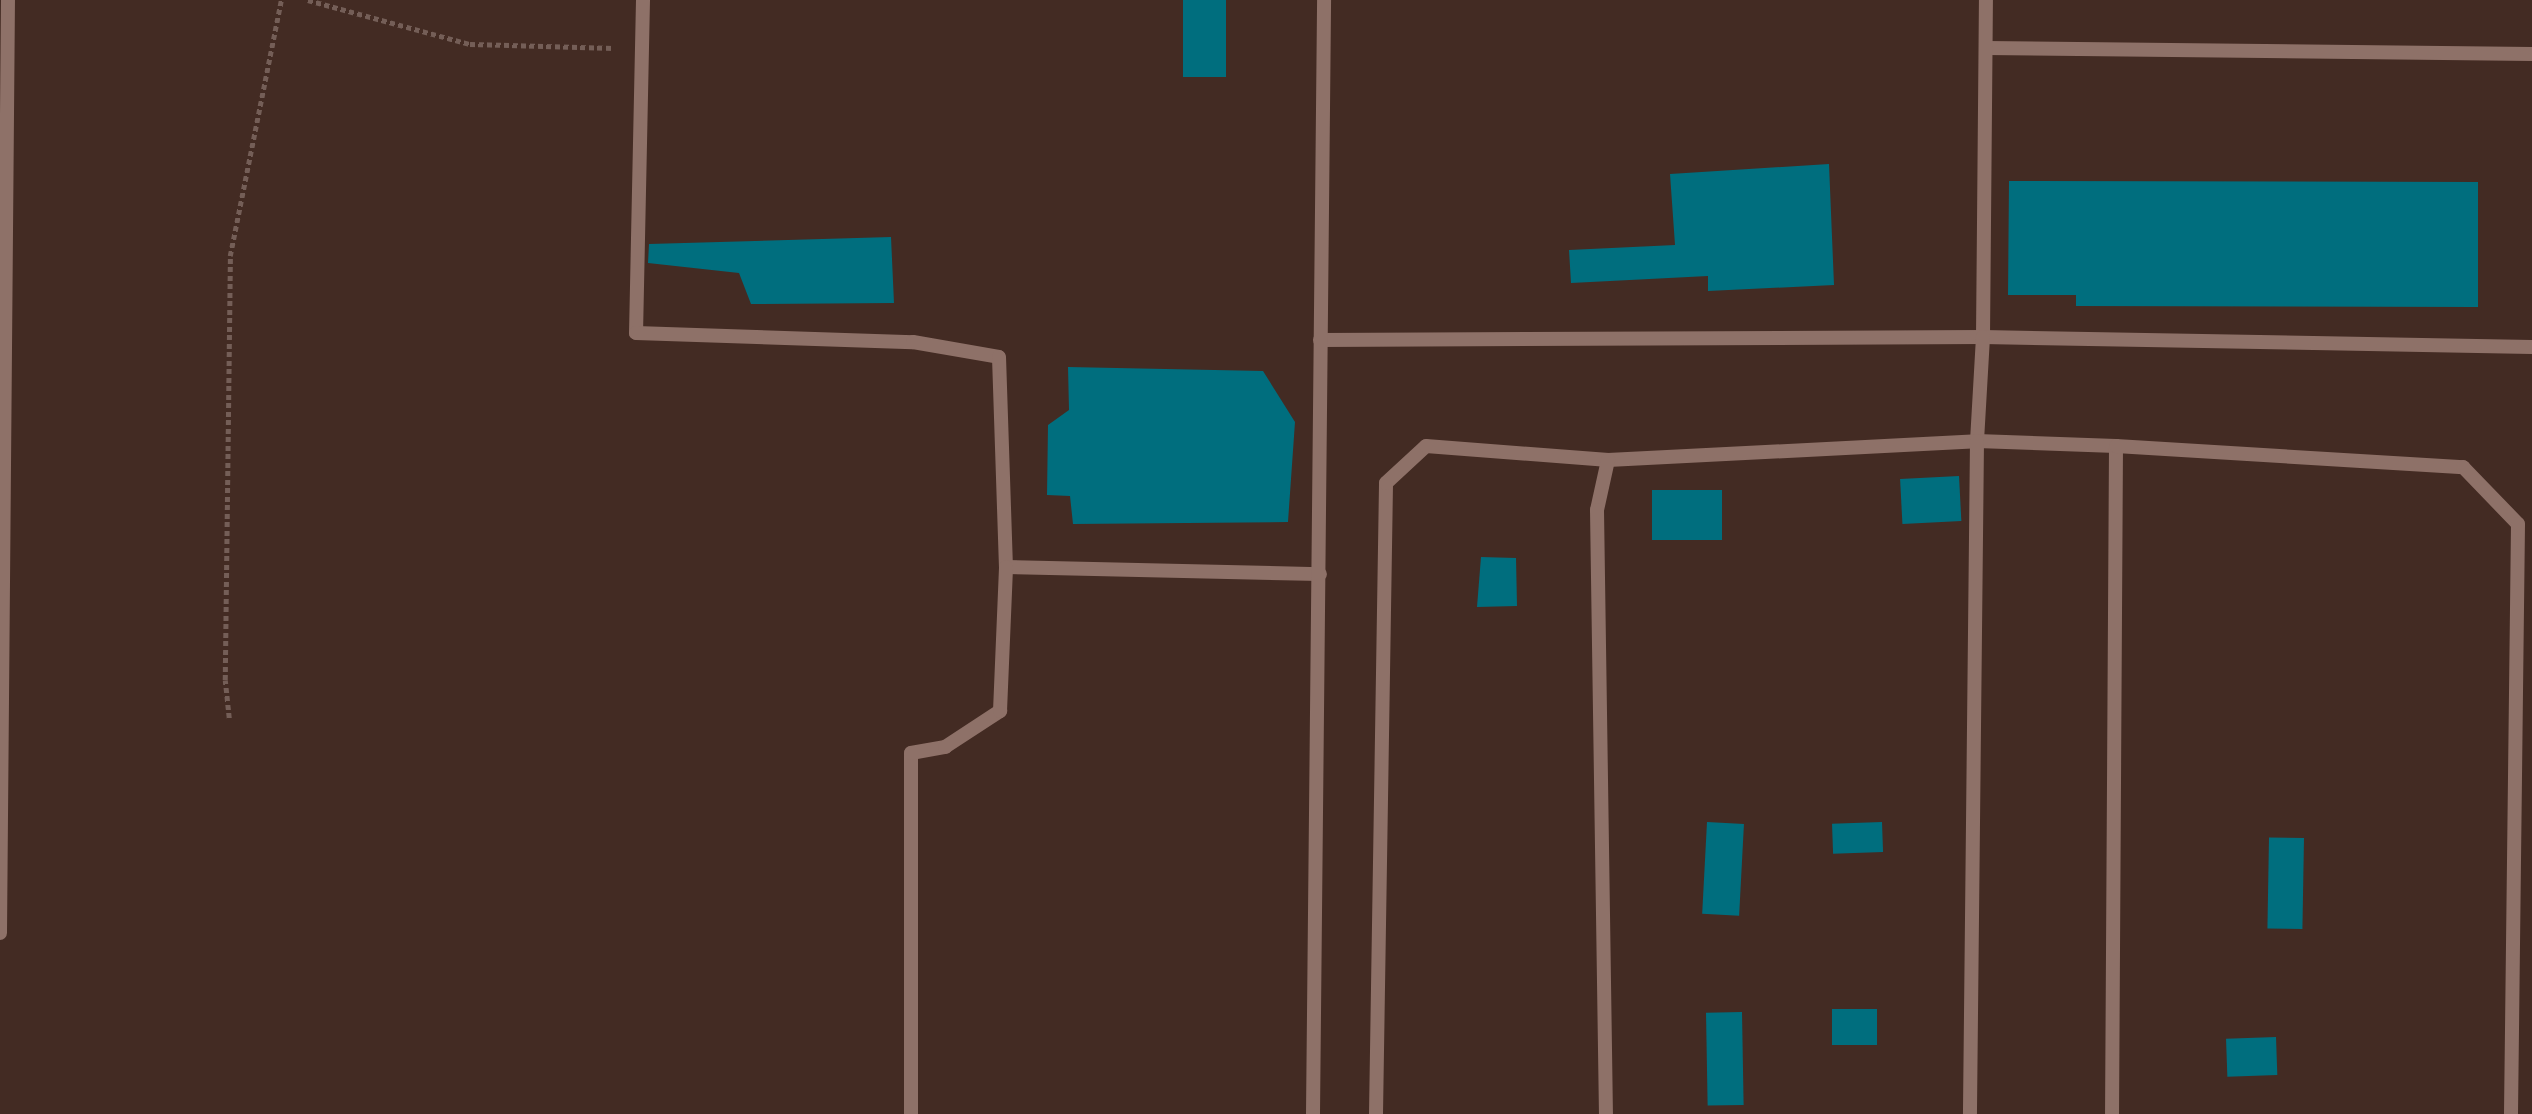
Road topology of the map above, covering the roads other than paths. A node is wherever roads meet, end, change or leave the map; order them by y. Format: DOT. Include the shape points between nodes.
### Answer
graph roads {
  1 [pos="8,0"];
  2 [pos="643,0"];
  3 [pos="1324,0"];
  4 [pos="1986,0"];
  5 [pos="1986,48"];
  6 [pos="2532,54"];
  7 [pos="1983,337"];
  8 [pos="1320,340"];
  9 [pos="2532,347"];
  10 [pos="1,384"];
  11 [pos="1977,441"];
  12 [pos="2116,446"];
  13 [pos="1608,460"];
  14 [pos="1006,568"];
  15 [pos="1320,574"];
  16 [pos="1,842"];
  17 [pos="0,933"];
  18 [pos="911,1114"];
  19 [pos="1313,1114"];
  20 [pos="1376,1114"];
  21 [pos="1606,1114"];
  22 [pos="1970,1114"];
  23 [pos="2112,1114"];
  24 [pos="2511,1114"];
  1 -- 10 [label="street"];
  2 -- 14 [label="street" via="636,333 912,342 999,357"];
  3 -- 8 [label="street"];
  4 -- 5 [label="street"];
  5 -- 6 [label="street"];
  5 -- 7 [label="street"];
  7 -- 8 [label="street"];
  7 -- 9 [label="street"];
  7 -- 11 [label="street"];
  8 -- 15 [label="street"];
  10 -- 16 [label="street"];
  11 -- 12 [label="street"];
  11 -- 13 [label="street"];
  11 -- 22 [label="street"];
  12 -- 23 [label="street"];
  12 -- 24 [label="street" via="2463,467 2518,524"];
  13 -- 20 [label="street" via="1426,446 1386,483"];
  13 -- 21 [label="street" via="1597,510"];
  14 -- 15 [label="street"];
  14 -- 18 [label="street" via="1000,710 945,747 911,753"];
  15 -- 19 [label="street"];
  16 -- 17 [label="street"];
}
